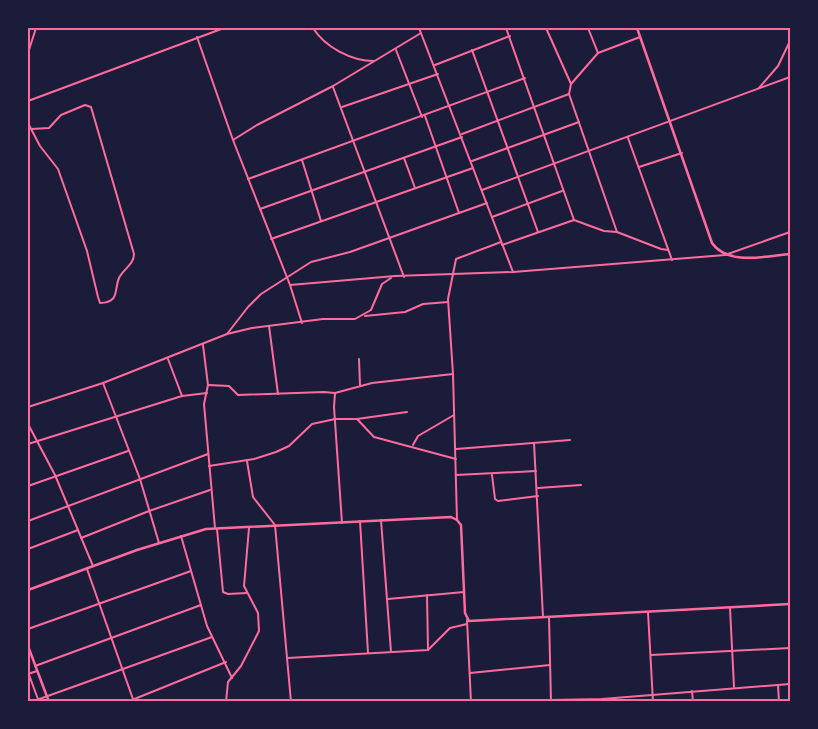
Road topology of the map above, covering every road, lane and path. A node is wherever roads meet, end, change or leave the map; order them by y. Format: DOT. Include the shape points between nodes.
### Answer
graph roads {
  1 [pos="36,28"];
  2 [pos="224,28"];
  3 [pos="313,28"];
  4 [pos="419,28"];
  5 [pos="506,28"];
  6 [pos="546,28"];
  7 [pos="588,28"];
  8 [pos="637,28"];
  9 [pos="421,33"];
  10 [pos="510,36"];
  11 [pos="197,37"];
  12 [pos="640,37"];
  13 [pos="790,41"];
  14 [pos="396,50"];
  15 [pos="472,50"];
  16 [pos="28,53"];
  17 [pos="598,53"];
  18 [pos="376,61"];
  19 [pos="434,65"];
  20 [pos="438,74"];
  21 [pos="525,78"];
  22 [pos="790,78"];
  23 [pos="409,83"];
  24 [pos="571,84"];
  25 [pos="333,86"];
  26 [pos="758,90"];
  27 [pos="488,93"];
  28 [pos="569,94"];
  29 [pos="28,101"];
  30 [pos="342,107"];
  31 [pos="451,107"];
  32 [pos="535,107"];
  33 [pos="423,116"];
  34 [pos="498,120"];
  35 [pos="579,122"];
  36 [pos="670,122"];
  37 [pos="28,123"];
  38 [pos="31,129"];
  39 [pos="462,135"];
  40 [pos="545,135"];
  41 [pos="628,138"];
  42 [pos="233,140"];
  43 [pos="354,140"];
  44 [pos="436,146"];
  45 [pos="508,148"];
  46 [pos="590,152"];
  47 [pos="682,153"];
  48 [pos="404,157"];
  49 [pos="302,160"];
  50 [pos="472,161"];
  51 [pos="554,165"];
  52 [pos="474,168"];
  53 [pos="638,168"];
  54 [pos="366,171"];
  55 [pos="446,178"];
  56 [pos="518,178"];
  57 [pos="248,179"];
  58 [pos="415,188"];
  59 [pos="312,190"];
  60 [pos="482,190"];
  61 [pos="563,191"];
  62 [pos="377,201"];
  63 [pos="487,203"];
  64 [pos="528,204"];
  65 [pos="260,210"];
  66 [pos="459,213"];
  67 [pos="492,217"];
  68 [pos="574,220"];
  69 [pos="322,221"];
  70 [pos="538,232"];
  71 [pos="617,232"];
  72 [pos="790,232"];
  73 [pos="390,238"];
  74 [pos="271,239"];
  75 [pos="501,242"];
  76 [pos="502,246"];
  77 [pos="668,250"];
  78 [pos="790,254"];
  79 [pos="725,256"];
  80 [pos="672,260"];
  81 [pos="513,272"];
  82 [pos="452,274"];
  83 [pos="286,276"];
  84 [pos="395,276"];
  85 [pos="404,277"];
  86 [pos="290,285"];
  87 [pos="448,302"];
  88 [pos="364,316"];
  89 [pos="302,323"];
  90 [pos="269,326"];
  91 [pos="227,334"];
  92 [pos="203,345"];
  93 [pos="168,358"];
  94 [pos="359,359"];
  95 [pos="453,374"];
  96 [pos="103,382"];
  97 [pos="208,385"];
  98 [pos="360,385"];
  99 [pos="207,393"];
  100 [pos="336,393"];
  101 [pos="278,394"];
  102 [pos="182,396"];
  103 [pos="28,407"];
  104 [pos="407,412"];
  105 [pos="454,415"];
  106 [pos="115,418"];
  107 [pos="335,419"];
  108 [pos="357,420"];
  109 [pos="28,424"];
  110 [pos="36,440"];
  111 [pos="570,440"];
  112 [pos="534,442"];
  113 [pos="28,444"];
  114 [pos="412,446"];
  115 [pos="456,449"];
  116 [pos="128,451"];
  117 [pos="208,454"];
  118 [pos="456,459"];
  119 [pos="247,460"];
  120 [pos="209,466"];
  121 [pos="537,471"];
  122 [pos="492,474"];
  123 [pos="456,475"];
  124 [pos="55,476"];
  125 [pos="140,479"];
  126 [pos="28,486"];
  127 [pos="581,486"];
  128 [pos="538,488"];
  129 [pos="211,490"];
  130 [pos="538,496"];
  131 [pos="68,507"];
  132 [pos="149,511"];
  133 [pos="381,520"];
  134 [pos="457,520"];
  135 [pos="28,521"];
  136 [pos="360,521"];
  137 [pos="342,522"];
  138 [pos="275,525"];
  139 [pos="249,527"];
  140 [pos="216,528"];
  141 [pos="78,530"];
  142 [pos="181,536"];
  143 [pos="81,538"];
  144 [pos="159,543"];
  145 [pos="28,549"];
  146 [pos="93,566"];
  147 [pos="87,569"];
  148 [pos="191,571"];
  149 [pos="28,590"];
  150 [pos="464,592"];
  151 [pos="247,593"];
  152 [pos="427,595"];
  153 [pos="388,599"];
  154 [pos="99,603"];
  155 [pos="790,604"];
  156 [pos="201,605"];
  157 [pos="730,608"];
  158 [pos="648,612"];
  159 [pos="543,617"];
  160 [pos="549,617"];
  161 [pos="467,622"];
  162 [pos="28,629"];
  163 [pos="112,638"];
  164 [pos="212,638"];
  165 [pos="28,646"];
  166 [pos="790,648"];
  167 [pos="428,650"];
  168 [pos="732,651"];
  169 [pos="391,652"];
  170 [pos="368,653"];
  171 [pos="650,655"];
  172 [pos="287,658"];
  173 [pos="226,662"];
  174 [pos="550,665"];
  175 [pos="35,666"];
  176 [pos="122,669"];
  177 [pos="37,671"];
  178 [pos="28,673"];
  179 [pos="469,673"];
  180 [pos="232,678"];
  181 [pos="790,684"];
  182 [pos="778,685"];
  183 [pos="734,687"];
  184 [pos="692,691"];
  185 [pos="653,695"];
  186 [pos="47,696"];
  187 [pos="39,700"];
  188 [pos="134,700"];
  189 [pos="602,700"];
  190 [pos="551,701"];
  191 [pos="31,702"];
  192 [pos="49,702"];
  193 [pos="127,702"];
  194 [pos="226,702"];
  195 [pos="291,702"];
  196 [pos="471,702"];
  197 [pos="653,702"];
  198 [pos="693,702"];
  199 [pos="779,702"];
  1 -- 16 [label="street"];
  2 -- 11 [label="street"];
  3 -- 18 [label="street" via="335,49 360,59"];
  4 -- 9 [label="street"];
  5 -- 10 [label="street"];
  6 -- 24 [label="street"];
  7 -- 17 [label="street"];
  8 -- 12 [label="street"];
  9 -- 14 [label="street"];
  9 -- 19 [label="street"];
  10 -- 15 [label="street"];
  10 -- 21 [label="street"];
  11 -- 29 [label="street"];
  11 -- 42 [label="street"];
  12 -- 17 [label="street"];
  12 -- 36 [label="street"];
  13 -- 26 [label="street" via="778,66"];
  14 -- 18 [label="street"];
  14 -- 23 [label="street"];
  15 -- 19 [label="street"];
  15 -- 27 [label="street"];
  17 -- 24 [label="street"];
  18 -- 25 [label="street"];
  19 -- 20 [label="street"];
  20 -- 23 [label="street"];
  20 -- 31 [label="street"];
  21 -- 27 [label="street"];
  21 -- 32 [label="street"];
  22 -- 26 [label="street"];
  23 -- 30 [label="street"];
  23 -- 33 [label="street"];
  24 -- 28 [label="street"];
  25 -- 30 [label="street"];
  25 -- 42 [label="street" via="257,124"];
  26 -- 36 [label="street"];
  27 -- 31 [label="street"];
  27 -- 34 [label="street"];
  28 -- 32 [label="street"];
  28 -- 35 [label="street"];
  30 -- 43 [label="street"];
  31 -- 33 [label="street"];
  31 -- 39 [label="street"];
  32 -- 34 [label="street"];
  32 -- 40 [label="street"];
  33 -- 43 [label="street"];
  33 -- 44 [label="street"];
  34 -- 39 [label="street"];
  34 -- 45 [label="street"];
  35 -- 40 [label="street"];
  35 -- 46 [label="street"];
  36 -- 41 [label="street"];
  36 -- 47 [label="street"];
  37 -- 38 [label="street"];
  38 -- 38 [label="street" via="49,128 61,115 85,105 91,107 134,254 119,278 115,296 106,303 100,303 87,251 58,169"];
  39 -- 44 [label="street"];
  39 -- 50 [label="street"];
  40 -- 45 [label="street"];
  40 -- 51 [label="street"];
  41 -- 46 [label="street"];
  41 -- 53 [label="street"];
  42 -- 57 [label="street"];
  43 -- 49 [label="street"];
  43 -- 54 [label="street"];
  44 -- 48 [label="street"];
  44 -- 55 [label="street"];
  45 -- 50 [label="street"];
  45 -- 56 [label="street"];
  46 -- 51 [label="street"];
  46 -- 71 [label="street"];
  47 -- 53 [label="street"];
  47 -- 79 [label="street" via="712,243"];
  48 -- 54 [label="street"];
  48 -- 58 [label="street"];
  49 -- 57 [label="street"];
  49 -- 59 [label="street"];
  50 -- 52 [label="street"];
  51 -- 56 [label="street"];
  51 -- 61 [label="street"];
  52 -- 55 [label="street"];
  52 -- 60 [label="street"];
  53 -- 77 [label="street"];
  54 -- 59 [label="street"];
  54 -- 62 [label="street"];
  55 -- 58 [label="street"];
  55 -- 66 [label="street"];
  56 -- 60 [label="street"];
  56 -- 64 [label="street"];
  57 -- 65 [label="street"];
  58 -- 62 [label="street"];
  59 -- 65 [label="street"];
  59 -- 69 [label="street"];
  60 -- 63 [label="street"];
  61 -- 64 [label="street"];
  61 -- 68 [label="street"];
  62 -- 69 [label="street"];
  62 -- 73 [label="street"];
  63 -- 66 [label="street"];
  63 -- 67 [label="street"];
  64 -- 67 [label="street"];
  64 -- 70 [label="street"];
  65 -- 74 [label="street"];
  66 -- 73 [label="street"];
  67 -- 75 [label="street"];
  68 -- 70 [label="street"];
  68 -- 71 [label="street" via="604,232"];
  69 -- 74 [label="street"];
  70 -- 76 [label="street"];
  71 -- 77 [label="street"];
  72 -- 79 [label="street"];
  73 -- 83 [label="street" via="311,262"];
  73 -- 85 [label="street"];
  74 -- 83 [label="street"];
  75 -- 76 [label="street"];
  75 -- 82 [label="street" via="456,259"];
  76 -- 81 [label="street"];
  77 -- 80 [label="street"];
  78 -- 79 [label="street"];
  79 -- 80 [label="street"];
  80 -- 81 [label="street"];
  81 -- 82 [label="street"];
  82 -- 85 [label="street"];
  82 -- 87 [label="street"];
  83 -- 86 [label="street"];
  83 -- 91 [label="street" via="248,307"];
  84 -- 85 [label="street"];
  84 -- 86 [label="street"];
  84 -- 88 [label="street" via="382,284 375,303"];
  86 -- 89 [label="street"];
  87 -- 88 [label="street" via="423,304 405,312"];
  87 -- 95 [label="street"];
  88 -- 89 [label="street"];
  89 -- 90 [label="street"];
  90 -- 91 [label="street"];
  90 -- 101 [label="street"];
  91 -- 92 [label="street"];
  92 -- 93 [label="street"];
  92 -- 97 [label="street"];
  93 -- 96 [label="street"];
  93 -- 102 [label="street"];
  94 -- 98 [label="street"];
  95 -- 98 [label="street"];
  95 -- 105 [label="street"];
  96 -- 103 [label="street"];
  96 -- 106 [label="street"];
  97 -- 99 [label="street"];
  97 -- 101 [label="street" via="224,385 238,395"];
  98 -- 100 [label="street"];
  99 -- 102 [label="street"];
  99 -- 117 [label="street" via="204,404"];
  100 -- 101 [label="street"];
  100 -- 107 [label="street"];
  102 -- 106 [label="street"];
  104 -- 108 [label="street"];
  105 -- 114 [label="street" via="418,436"];
  105 -- 115 [label="street"];
  106 -- 110 [label="street"];
  106 -- 116 [label="street"];
  107 -- 108 [label="street"];
  107 -- 119 [label="street" via="312,424 289,446"];
  107 -- 137 [label="street"];
  108 -- 114 [label="street" via="374,437"];
  109 -- 110 [label="street"];
  110 -- 113 [label="street"];
  110 -- 124 [label="street"];
  111 -- 112 [label="street"];
  112 -- 115 [label="street"];
  112 -- 121 [label="street"];
  114 -- 118 [label="street"];
  115 -- 118 [label="street"];
  116 -- 124 [label="street"];
  116 -- 125 [label="street"];
  117 -- 120 [label="street"];
  117 -- 125 [label="street"];
  118 -- 123 [label="street"];
  119 -- 120 [label="street"];
  119 -- 138 [label="street" via="253,497"];
  120 -- 129 [label="street"];
  121 -- 122 [label="street"];
  121 -- 128 [label="street"];
  122 -- 123 [label="street"];
  122 -- 130 [label="street" via="498,501"];
  123 -- 134 [label="street"];
  124 -- 126 [label="street"];
  124 -- 131 [label="street"];
  125 -- 131 [label="street"];
  125 -- 132 [label="street"];
  127 -- 128 [label="street"];
  128 -- 130 [label="street"];
  129 -- 132 [label="street"];
  129 -- 140 [label="street"];
  130 -- 159 [label="street"];
  131 -- 135 [label="street"];
  131 -- 141 [label="street"];
  132 -- 143 [label="street"];
  132 -- 144 [label="street"];
  133 -- 134 [label="street"];
  133 -- 136 [label="street"];
  133 -- 153 [label="street"];
  134 -- 150 [label="street" via="462,528"];
  136 -- 137 [label="street"];
  136 -- 170 [label="street"];
  137 -- 138 [label="street"];
  138 -- 139 [label="street"];
  138 -- 172 [label="street"];
  139 -- 140 [label="street"];
  139 -- 151 [label="street" via="243,578"];
  140 -- 142 [label="street"];
  140 -- 151 [label="street" via="222,592"];
  141 -- 143 [label="street"];
  141 -- 145 [label="street"];
  142 -- 144 [label="street"];
  142 -- 148 [label="street"];
  143 -- 146 [label="street"];
  144 -- 146 [label="street"];
  146 -- 147 [label="street"];
  147 -- 149 [label="street"];
  147 -- 154 [label="street"];
  148 -- 154 [label="street"];
  148 -- 156 [label="street"];
  150 -- 152 [label="street"];
  150 -- 161 [label="street"];
  151 -- 180 [label="street" via="258,613 260,631"];
  152 -- 153 [label="street"];
  152 -- 167 [label="street"];
  153 -- 169 [label="street"];
  154 -- 162 [label="street"];
  154 -- 163 [label="street"];
  155 -- 157 [label="street"];
  156 -- 163 [label="street"];
  156 -- 164 [label="street"];
  157 -- 158 [label="street"];
  157 -- 168 [label="street"];
  158 -- 160 [label="street"];
  158 -- 171 [label="street"];
  159 -- 160 [label="street"];
  159 -- 161 [label="street"];
  160 -- 174 [label="street"];
  161 -- 167 [label="street" via="450,628"];
  161 -- 179 [label="street"];
  163 -- 175 [label="street"];
  163 -- 176 [label="street"];
  164 -- 173 [label="street"];
  164 -- 176 [label="street"];
  165 -- 175 [label="street"];
  166 -- 168 [label="street"];
  167 -- 169 [label="street"];
  168 -- 171 [label="street"];
  168 -- 183 [label="street"];
  169 -- 170 [label="street"];
  170 -- 172 [label="street"];
  171 -- 185 [label="street"];
  172 -- 195 [label="street"];
  173 -- 180 [label="street"];
  173 -- 188 [label="street"];
  174 -- 179 [label="street"];
  174 -- 190 [label="street"];
  175 -- 177 [label="street"];
  176 -- 186 [label="street"];
  176 -- 188 [label="street"];
  177 -- 178 [label="street"];
  177 -- 186 [label="street"];
  178 -- 187 [label="street"];
  179 -- 196 [label="street"];
  180 -- 194 [label="street" via="228,682"];
  181 -- 182 [label="street"];
  182 -- 183 [label="street"];
  182 -- 199 [label="street"];
  183 -- 184 [label="street"];
  184 -- 185 [label="street"];
  184 -- 198 [label="street"];
  185 -- 189 [label="street"];
  185 -- 197 [label="street"];
  186 -- 187 [label="street"];
  186 -- 192 [label="street"];
  187 -- 191 [label="street"];
  188 -- 193 [label="street"];
  189 -- 190 [label="street"];
}
